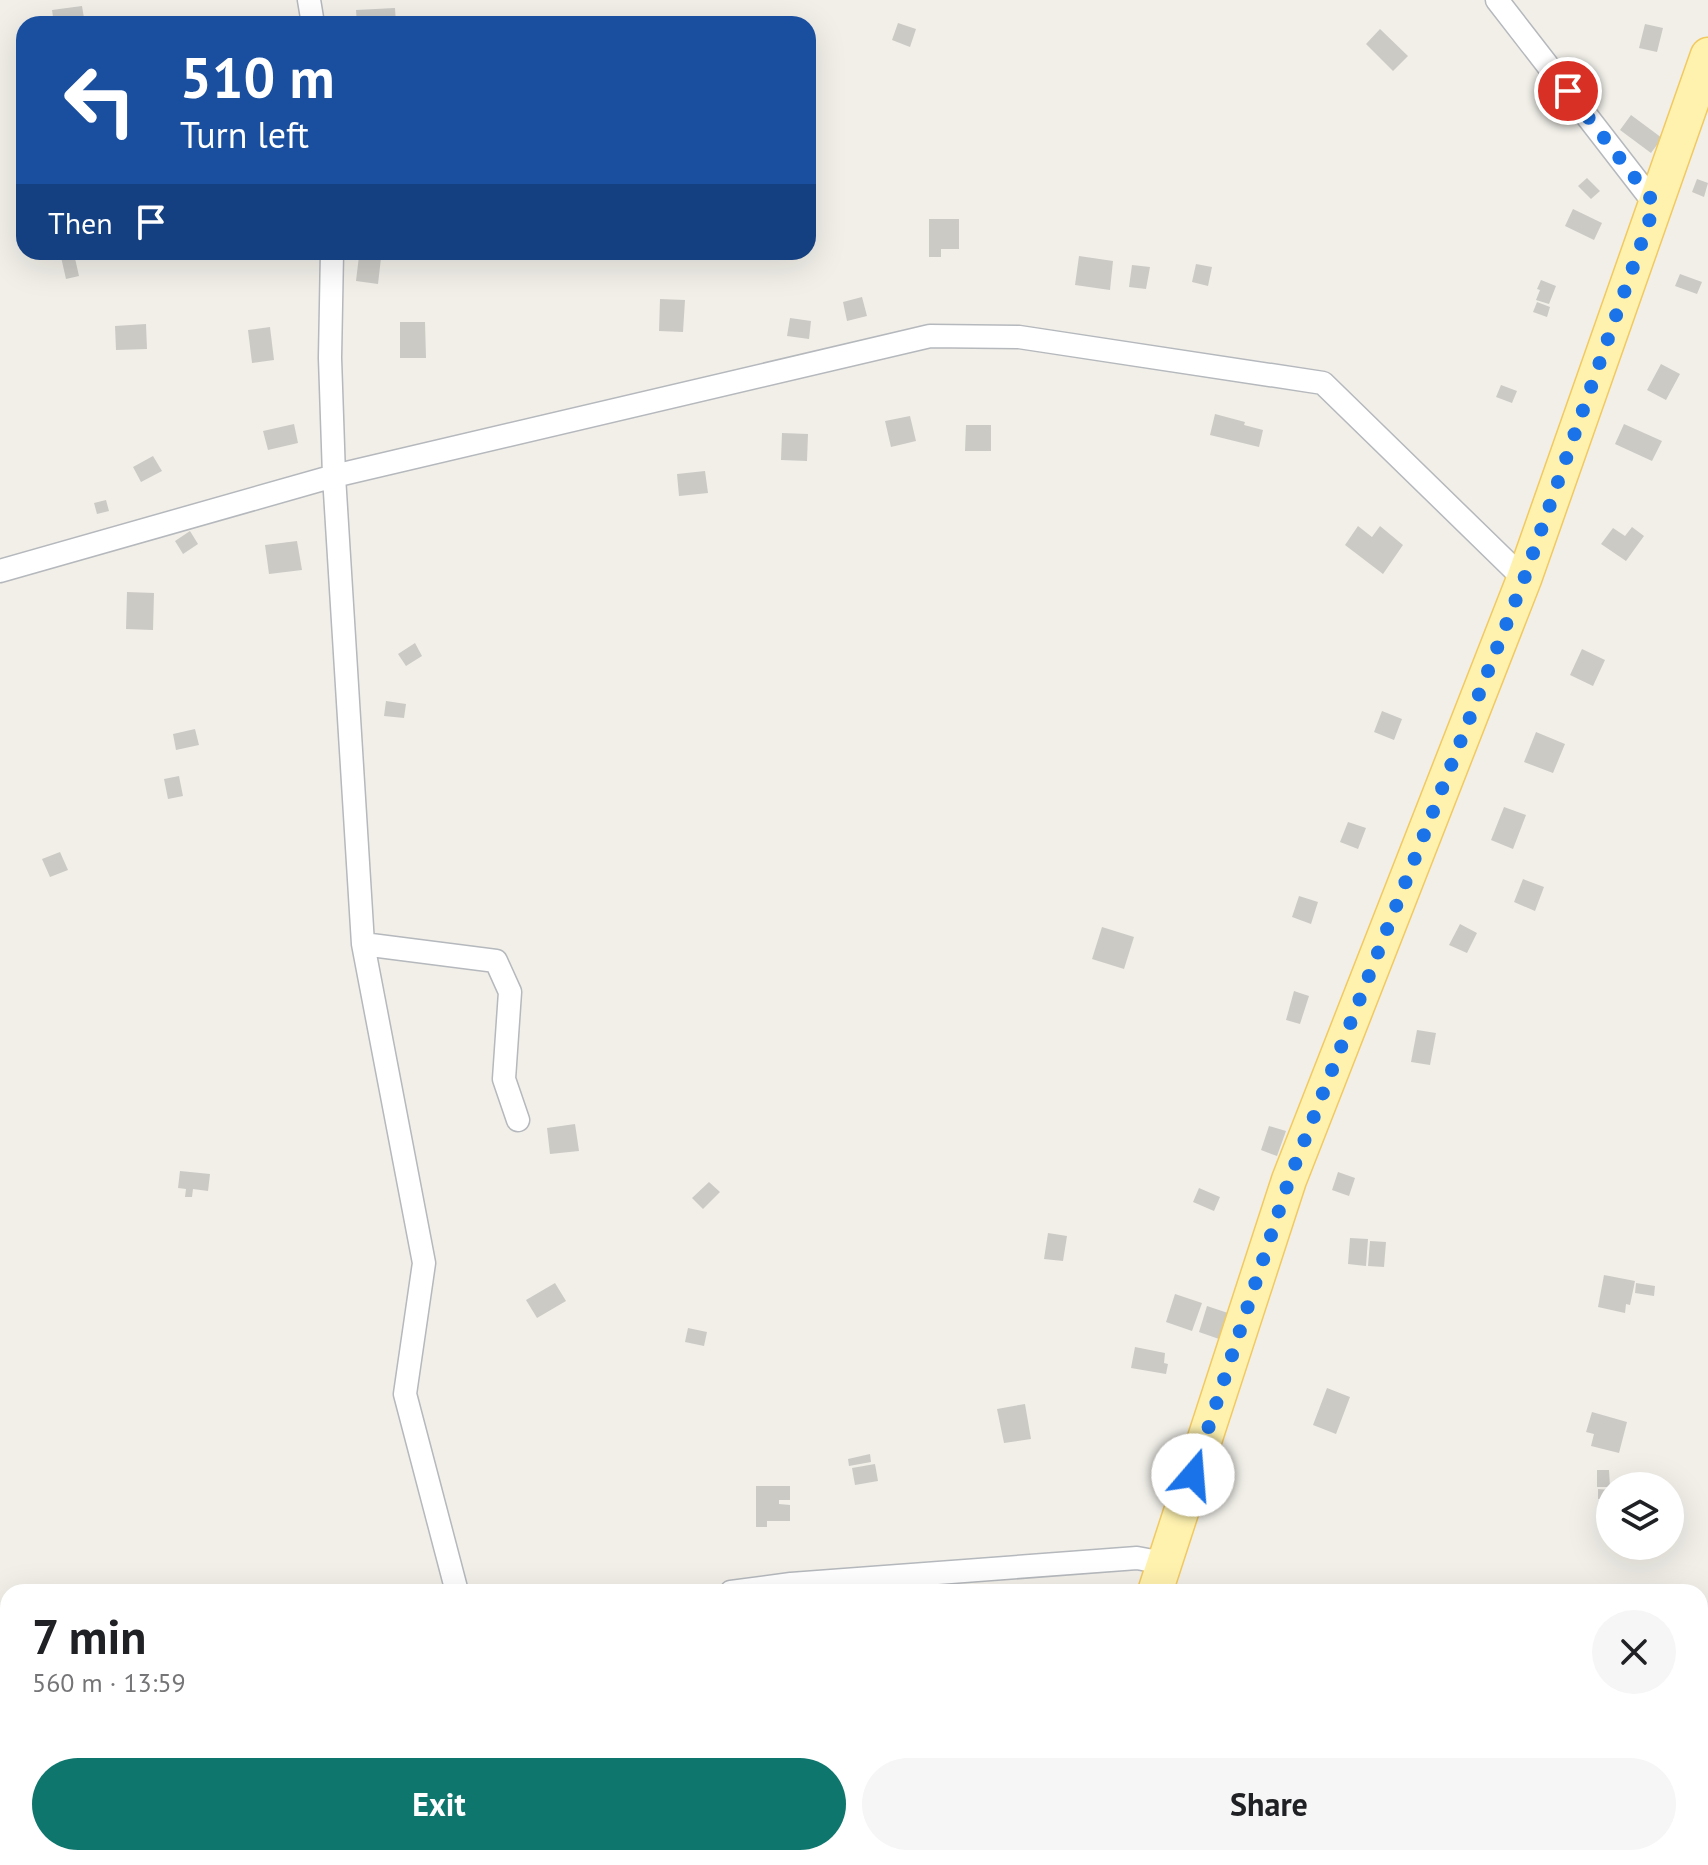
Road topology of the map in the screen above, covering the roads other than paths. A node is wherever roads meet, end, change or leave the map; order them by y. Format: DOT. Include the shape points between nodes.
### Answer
graph roads {
  1 [pos="1497,0"];
  2 [pos="1708,55"];
  3 [pos="1655,204"];
  4 [pos="332,260"];
  5 [pos="334,476"];
  6 [pos="0,571"];
  7 [pos="1524,579"];
  8 [pos="363,944"];
  9 [pos="518,1120"];
  10 [pos="1160,1578"];
  11 [pos="455,1584"];
  12 [pos="791,1584"];
  1 -- 3 [label="street"];
  2 -- 3 [label="main road"];
  3 -- 7 [label="main road"];
  4 -- 5 [label="street"];
  5 -- 6 [label="street"];
  5 -- 7 [label="street" via="930,336 1019,337 1323,383"];
  5 -- 8 [label="street"];
  7 -- 10 [label="main road" via="1289,1180"];
  8 -- 9 [label="street" via="496,961 510,992 504,1079"];
  8 -- 11 [label="street" via="424,1263 405,1394"];
  10 -- 12 [label="street" via="1137,1558"];
}
